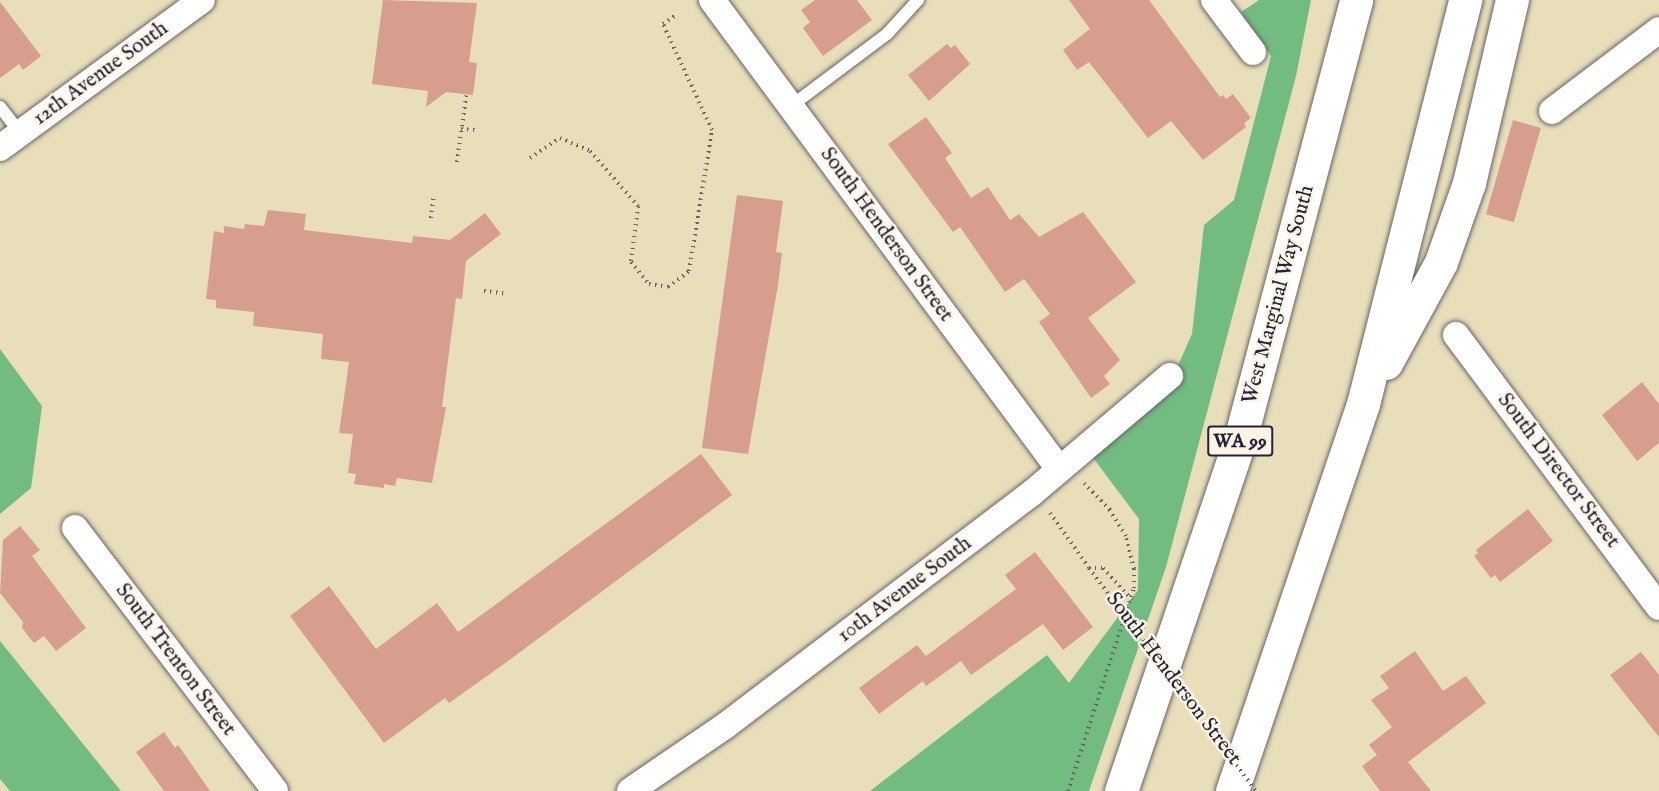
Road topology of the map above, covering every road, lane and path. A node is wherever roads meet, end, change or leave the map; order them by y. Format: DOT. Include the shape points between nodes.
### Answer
graph roads {
  1 [pos="712,0"];
  2 [pos="918,0"];
  3 [pos="1214,0"];
  4 [pos="1347,0"];
  5 [pos="1356,0"];
  6 [pos="1465,0"];
  7 [pos="1512,0"];
  8 [pos="190,3"];
  9 [pos="676,15"];
  10 [pos="1659,30"];
  11 [pos="1253,52"];
  12 [pos="1335,83"];
  13 [pos="465,96"];
  14 [pos="790,106"];
  15 [pos="0,107"];
  16 [pos="1552,111"];
  17 [pos="461,129"];
  18 [pos="475,130"];
  19 [pos="20,133"];
  20 [pos="0,148"];
  21 [pos="530,158"];
  22 [pos="457,162"];
  23 [pos="434,194"];
  24 [pos="431,218"];
  25 [pos="484,291"];
  26 [pos="508,294"];
  27 [pos="1456,335"];
  28 [pos="1170,376"];
  29 [pos="1363,404"];
  30 [pos="1059,469"];
  31 [pos="1088,485"];
  32 [pos="1050,515"];
  33 [pos="75,528"];
  34 [pos="1089,568"];
  35 [pos="1132,600"];
  36 [pos="1659,607"];
  37 [pos="275,791"];
  38 [pos="630,791"];
  39 [pos="1068,791"];
  40 [pos="1122,791"];
  41 [pos="1232,791"];
  42 [pos="1256,791"];
  1 -- 14 [label="street, South Henderson Street"];
  2 -- 14 [label="lane" via="887,34"];
  3 -- 11 [label="street"];
  4 -- 12 [label="highway"];
  5 -- 12 [label="highway, West Marginal Way South / WA 99"];
  6 -- 29 [label="highway"];
  7 -- 29 [label="highway" via="1470,183 1441,262"];
  8 -- 19 [label="street, 12th Avenue South"];
  9 -- 21 [label="path" via="663,24 712,130 689,271 668,287 648,284 631,262 638,206 591,151 560,138"];
  10 -- 16 [label="street"];
  12 -- 40 [label="highway, West Marginal Way South / WA 99" via="1241,436"];
  13 -- 17 [label="path"];
  14 -- 30 [label="street, South Henderson Street"];
  15 -- 19 [label="lane"];
  17 -- 18 [label="path"];
  17 -- 22 [label="path"];
  19 -- 20 [label="street, 12th Avenue South"];
  23 -- 24 [label="path"];
  25 -- 26 [label="path"];
  27 -- 36 [label="street, South Director Street"];
  28 -- 30 [label="street, 10th Avenue South"];
  29 -- 41 [label="highway"];
  30 -- 38 [label="street, 10th Avenue South" via="725,726"];
  31 -- 35 [label="path" via="1110,510 1130,546 1134,569"];
  32 -- 34 [label="path, South Henderson Street"];
  33 -- 37 [label="street, South Trenton Street"];
  34 -- 35 [label="path, South Henderson Street" via="1103,568"];
  34 -- 42 [label="path, South Henderson Street, bridge"];
  35 -- 39 [label="path"];
}
